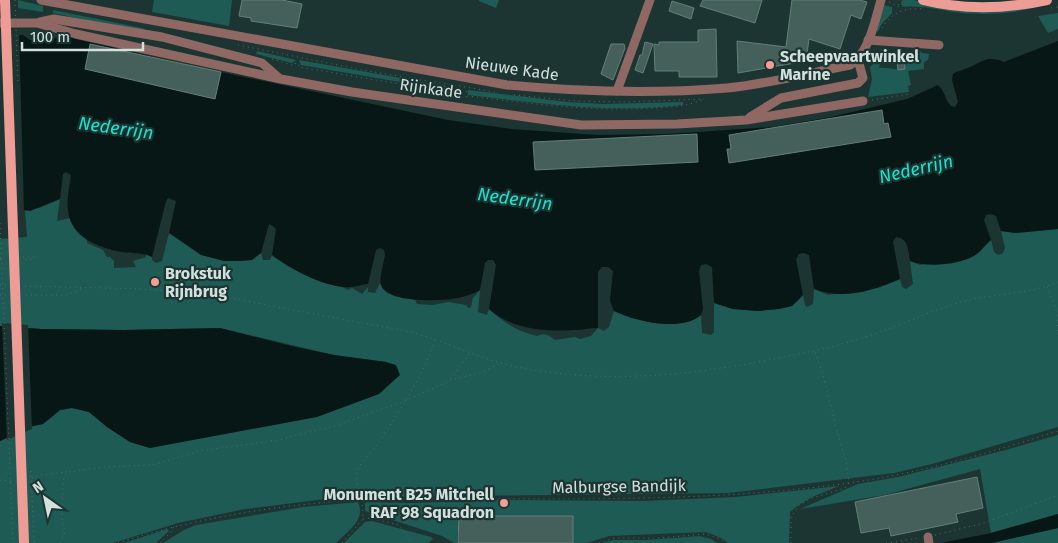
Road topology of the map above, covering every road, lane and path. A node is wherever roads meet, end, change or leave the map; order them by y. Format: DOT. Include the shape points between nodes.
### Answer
graph roads {
  1 [pos="5,0"];
  2 [pos="41,0"];
  3 [pos="650,0"];
  4 [pos="900,0"];
  5 [pos="923,0"];
  6 [pos="1047,0"];
  7 [pos="885,1"];
  8 [pos="898,6"];
  9 [pos="900,10"];
  10 [pos="164,22"];
  11 [pos="0,23"];
  12 [pos="37,23"];
  13 [pos="162,37"];
  14 [pos="868,40"];
  15 [pos="939,45"];
  16 [pos="253,48"];
  17 [pos="253,54"];
  18 [pos="268,58"];
  19 [pos="298,58"];
  20 [pos="858,60"];
  21 [pos="297,63"];
  22 [pos="281,79"];
  23 [pos="447,85"];
  24 [pos="467,88"];
  25 [pos="617,91"];
  26 [pos="447,92"];
  27 [pos="909,94"];
  28 [pos="467,96"];
  29 [pos="705,99"];
  30 [pos="864,101"];
  31 [pos="746,120"];
  32 [pos="0,223"];
  33 [pos="22,257"];
  34 [pos="1,258"];
  35 [pos="25,260"];
  36 [pos="1058,282"];
  37 [pos="0,285"];
  38 [pos="8,285"];
  39 [pos="22,286"];
  40 [pos="1047,286"];
  41 [pos="84,287"];
  42 [pos="0,295"];
  43 [pos="10,295"];
  44 [pos="19,295"];
  45 [pos="1058,333"];
  46 [pos="436,340"];
  47 [pos="815,351"];
  48 [pos="470,354"];
  49 [pos="500,364"];
  50 [pos="451,380"];
  51 [pos="404,402"];
  52 [pos="1058,431"];
  53 [pos="68,472"];
  54 [pos="0,480"];
  55 [pos="27,480"];
  56 [pos="14,482"];
  57 [pos="849,483"];
  58 [pos="1058,495"];
  59 [pos="361,500"];
  60 [pos="363,519"];
  61 [pos="174,526"];
  62 [pos="929,540"];
  63 [pos="13,543"];
  64 [pos="24,543"];
  65 [pos="60,543"];
  66 [pos="118,543"];
  67 [pos="160,543"];
  68 [pos="342,543"];
  69 [pos="412,543"];
  70 [pos="599,543"];
  71 [pos="725,543"];
  72 [pos="791,543"];
  73 [pos="886,543"];
  1 -- 64 [label="main road, bridge"];
  2 -- 10 [label="street, Nieuwe Kade"];
  3 -- 25 [label="street"];
  4 -- 8 [label="path"];
  5 -- 6 [label="main road" via="964,7"];
  7 -- 8 [label="path"];
  7 -- 14 [label="street"];
  8 -- 9 [label="path"];
  10 -- 13 [label="street"];
  10 -- 25 [label="street, Nieuwe Kade" via="507,85"];
  11 -- 12 [label="street, Rijnkade"];
  12 -- 13 [label="street" via="54,19"];
  12 -- 22 [label="street, Rijnkade"];
  13 -- 22 [label="street" via="262,63"];
  14 -- 15 [label="street"];
  14 -- 20 [label="street"];
  16 -- 17 [label="path"];
  18 -- 21 [label="path" via="292,65"];
  19 -- 21 [label="path"];
  20 -- 25 [label="street, Nieuwe Kade" via="850,65 729,88"];
  20 -- 31 [label="street" via="863,78 858,83 782,98"];
  21 -- 26 [label="path" via="299,67"];
  22 -- 31 [label="street, Rijnkade" via="581,125"];
  23 -- 26 [label="path"];
  24 -- 28 [label="path"];
  26 -- 28 [label="path, Nieuwe Kade" via="446,95"];
  27 -- 30 [label="path"];
  28 -- 29 [label="path, Nieuwe Kade" via="594,109 672,107"];
  30 -- 31 [label="street, Rijnkade"];
  32 -- 34 [label="path, bridge"];
  33 -- 35 [label="path" via="34,257"];
  34 -- 63 [label="path, bridge"];
  36 -- 40 [label="path"];
  37 -- 38 [label="path"];
  39 -- 41 [label="path"];
  40 -- 45 [label="path" via="1056,308"];
  40 -- 47 [label="path" via="1028,292 975,298 860,339"];
  41 -- 44 [label="path" via="66,295"];
  41 -- 46 [label="path" via="214,295 410,332"];
  42 -- 43 [label="path"];
  46 -- 48 [label="path"];
  46 -- 51 [label="path"];
  47 -- 49 [label="path" via="716,369 612,376 571,376"];
  47 -- 57 [label="path" via="846,460"];
  48 -- 49 [label="path"];
  48 -- 50 [label="path"];
  49 -- 50 [label="path"];
  50 -- 51 [label="path"];
  51 -- 53 [label="path" via="348,423 291,437 200,451 152,465"];
  51 -- 59 [label="path" via="357,472"];
  52 -- 57 [label="path, Malburgse Bandijk" via="913,471"];
  53 -- 55 [label="path" via="39,475"];
  53 -- 65 [label="path" via="62,492 65,532"];
  54 -- 56 [label="path"];
  57 -- 59 [label="path, Malburgse Bandijk" via="719,496"];
  57 -- 72 [label="path" via="845,488 799,505 791,517"];
  58 -- 62 [label="path"];
  59 -- 60 [label="path"];
  59 -- 61 [label="path, Malburgse Bandijk" via="260,510"];
  60 -- 68 [label="path"];
  60 -- 69 [label="path" via="399,526"];
  61 -- 66 [label="path, Malburgse Bandijk"];
  61 -- 67 [label="path"];
  62 -- 73 [label="path"];
  70 -- 71 [label="path" via="614,538 705,534"];
}
